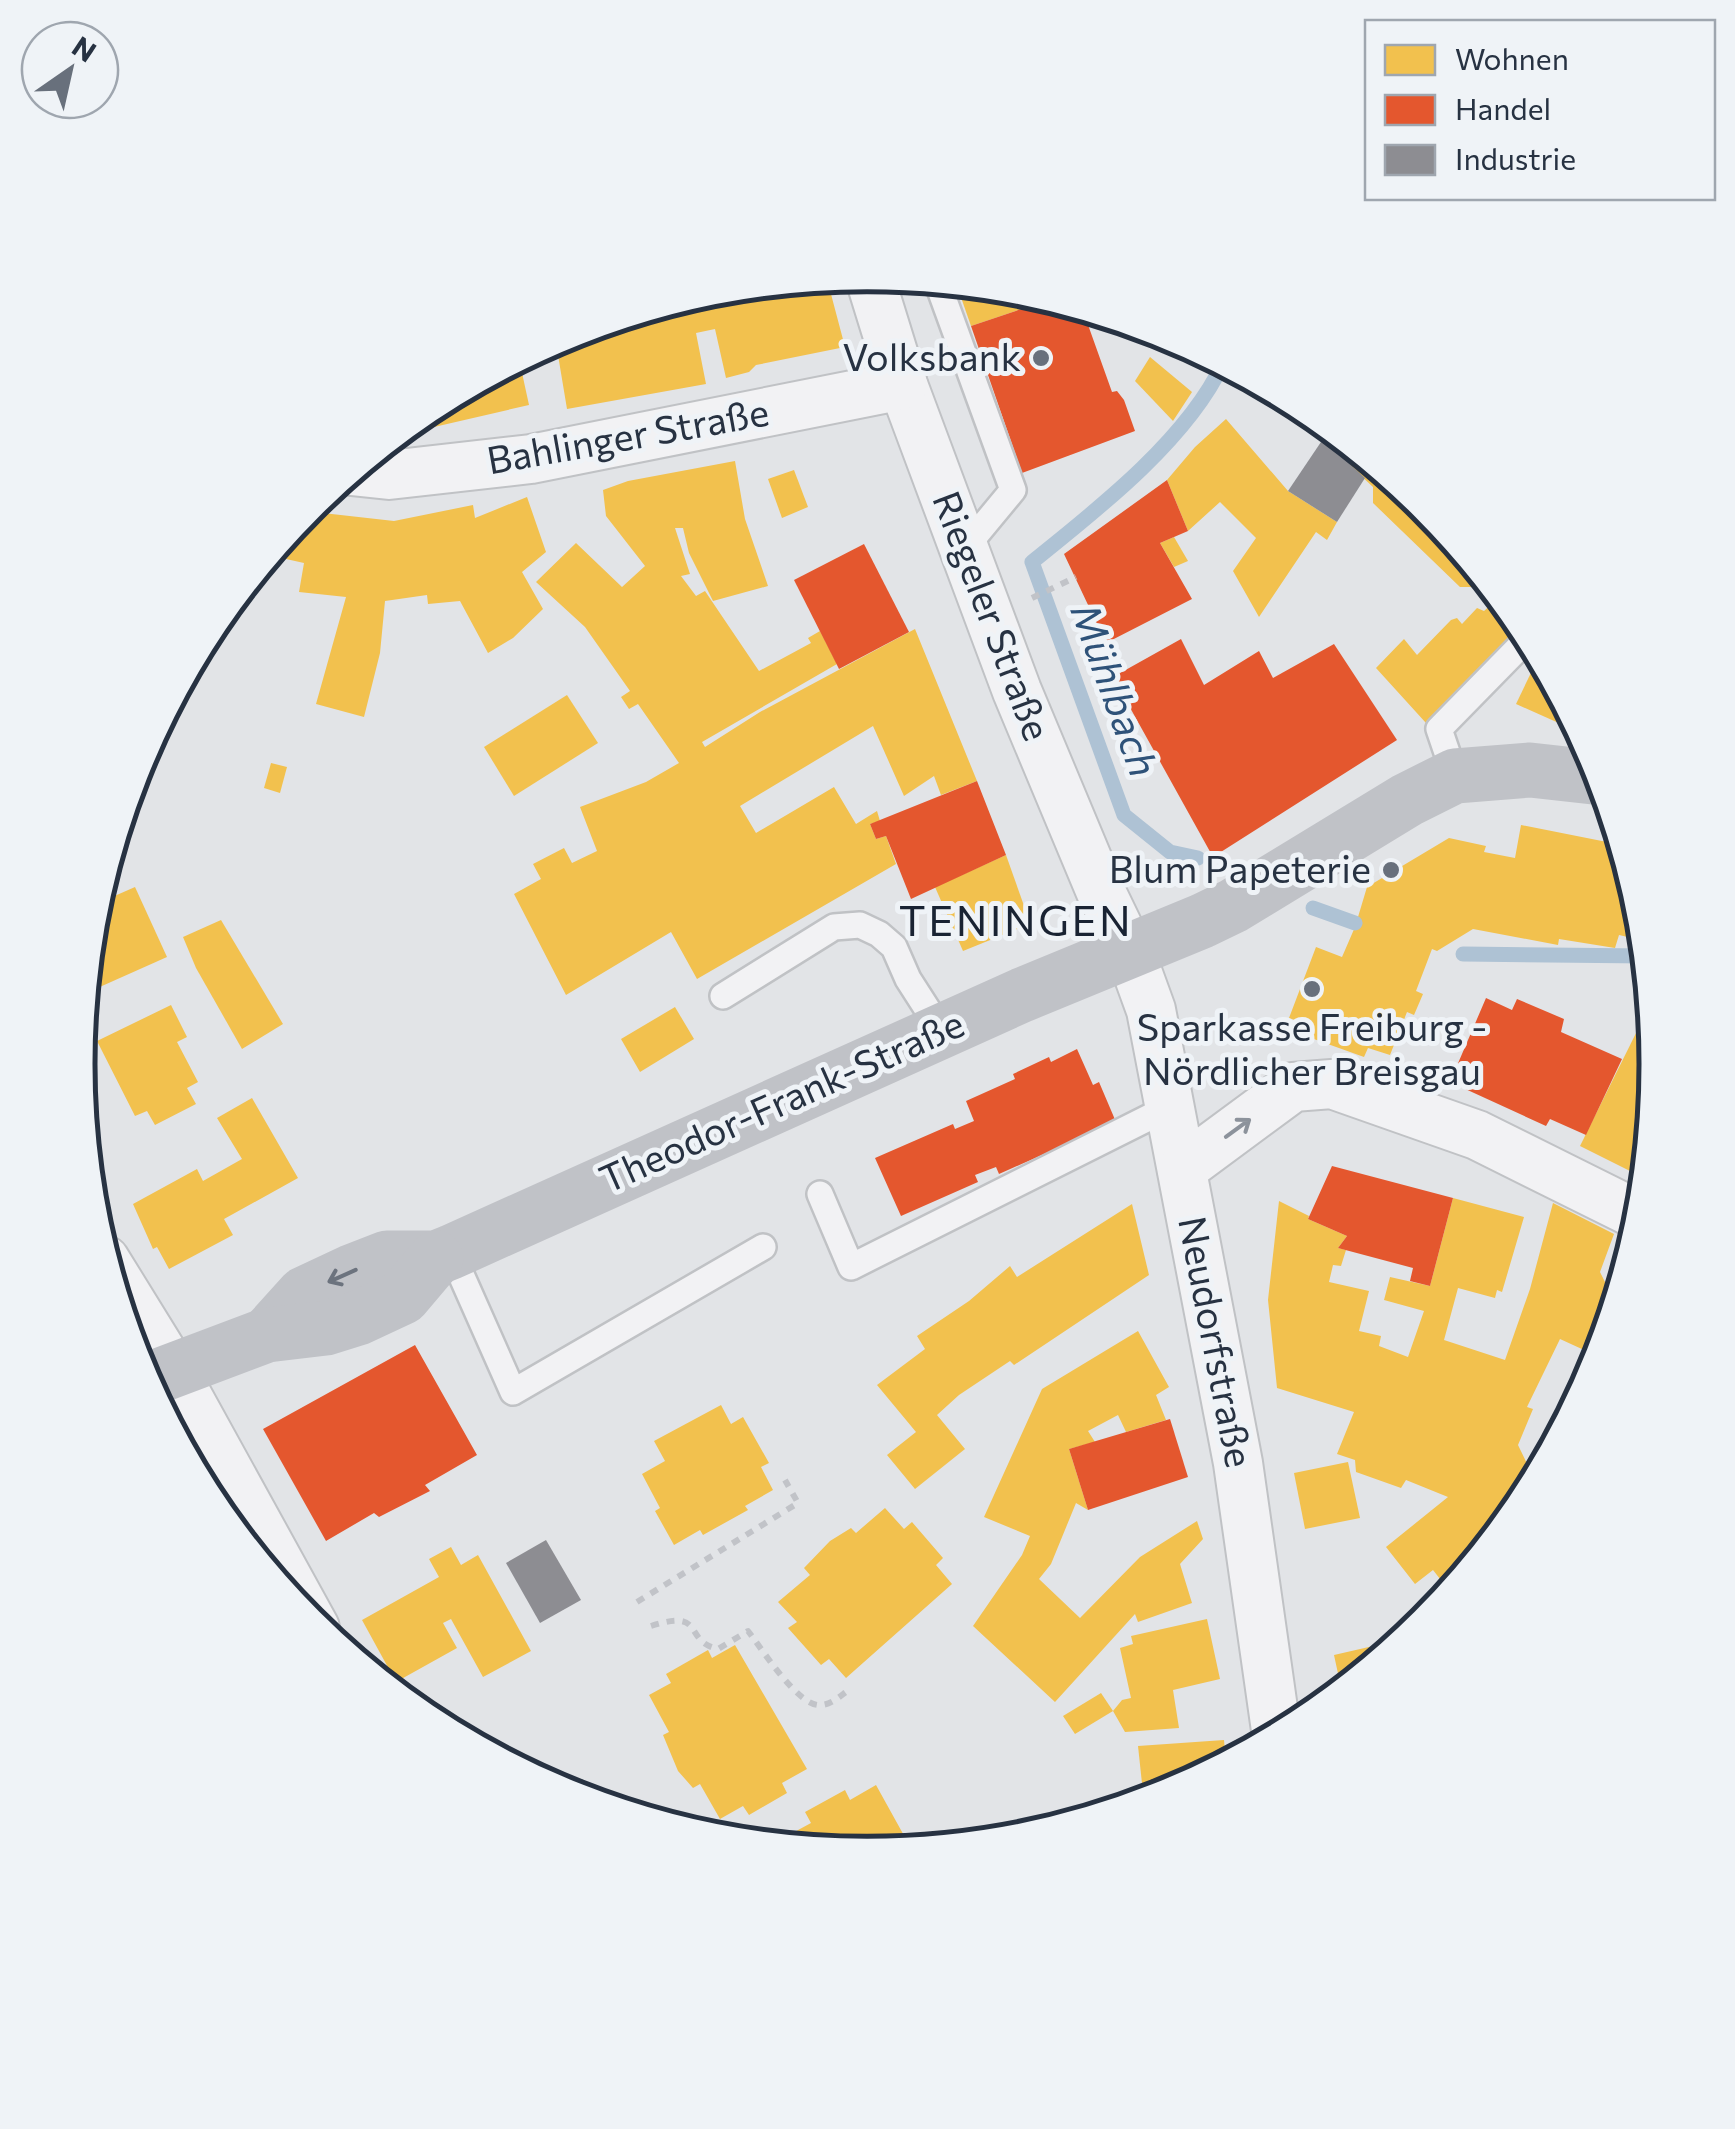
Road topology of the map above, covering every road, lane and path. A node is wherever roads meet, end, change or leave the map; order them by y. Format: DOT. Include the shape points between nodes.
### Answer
graph roads {
  1 [pos="874,292"];
  2 [pos="943,296"];
  3 [pos="903,384"];
  4 [pos="371,473"];
  5 [pos="965,548"];
  6 [pos="1076,577"];
  7 [pos="1023,603"];
  8 [pos="1518,648"];
  9 [pos="1455,776"];
  10 [pos="1584,776"];
  11 [pos="1130,952"];
  12 [pos="723,996"];
  13 [pos="942,1032"];
  14 [pos="1172,1106"];
  15 [pos="1182,1169"];
  16 [pos="820,1194"];
  17 [pos="1626,1209"];
  18 [pos="763,1247"];
  19 [pos="444,1255"];
  20 [pos="161,1374"];
  21 [pos="166,1387"];
  22 [pos="785,1480"];
  23 [pos="263,1545"];
  24 [pos="637,1602"];
  25 [pos="651,1626"];
  26 [pos="846,1692"];
  27 [pos="1274,1722"];
  1 -- 3 [label="street, Riegeler Straße"];
  2 -- 5 [label="lane" via="1012,490"];
  3 -- 4 [label="street, Bahlinger Straße" via="531,459"];
  3 -- 5 [label="street, Riegeler Straße"];
  5 -- 11 [label="street, Riegeler Straße" via="1017,691"];
  6 -- 7 [label="path"];
  8 -- 9 [label="lane" via="1439,730"];
  9 -- 10 [label="main road" via="1530,770"];
  9 -- 11 [label="main road, Theodor-Frank-Straße" via="1233,906"];
  11 -- 13 [label="main road, Theodor-Frank-Straße"];
  11 -- 14 [label="street, Neudorfstraße" via="1152,1010"];
  12 -- 13 [label="lane" via="834,927 860,925 894,947"];
  13 -- 19 [label="main road, Theodor-Frank-Straße"];
  14 -- 15 [label="street, Neudorfstraße"];
  14 -- 16 [label="lane" via="851,1268"];
  15 -- 17 [label="street, one-way" via="1293,1087 1332,1084 1477,1135"];
  15 -- 27 [label="street, Neudorfstraße" via="1238,1463"];
  18 -- 19 [label="lane" via="513,1392"];
  19 -- 20 [label="main road, Theodor-Frank-Straße" via="403,1297 358,1318 267,1336"];
  21 -- 23 [label="street"];
  22 -- 24 [label="path" via="798,1503"];
  25 -- 26 [label="path" via="676,1618 718,1649 748,1631 811,1703 821,1706"];
}
